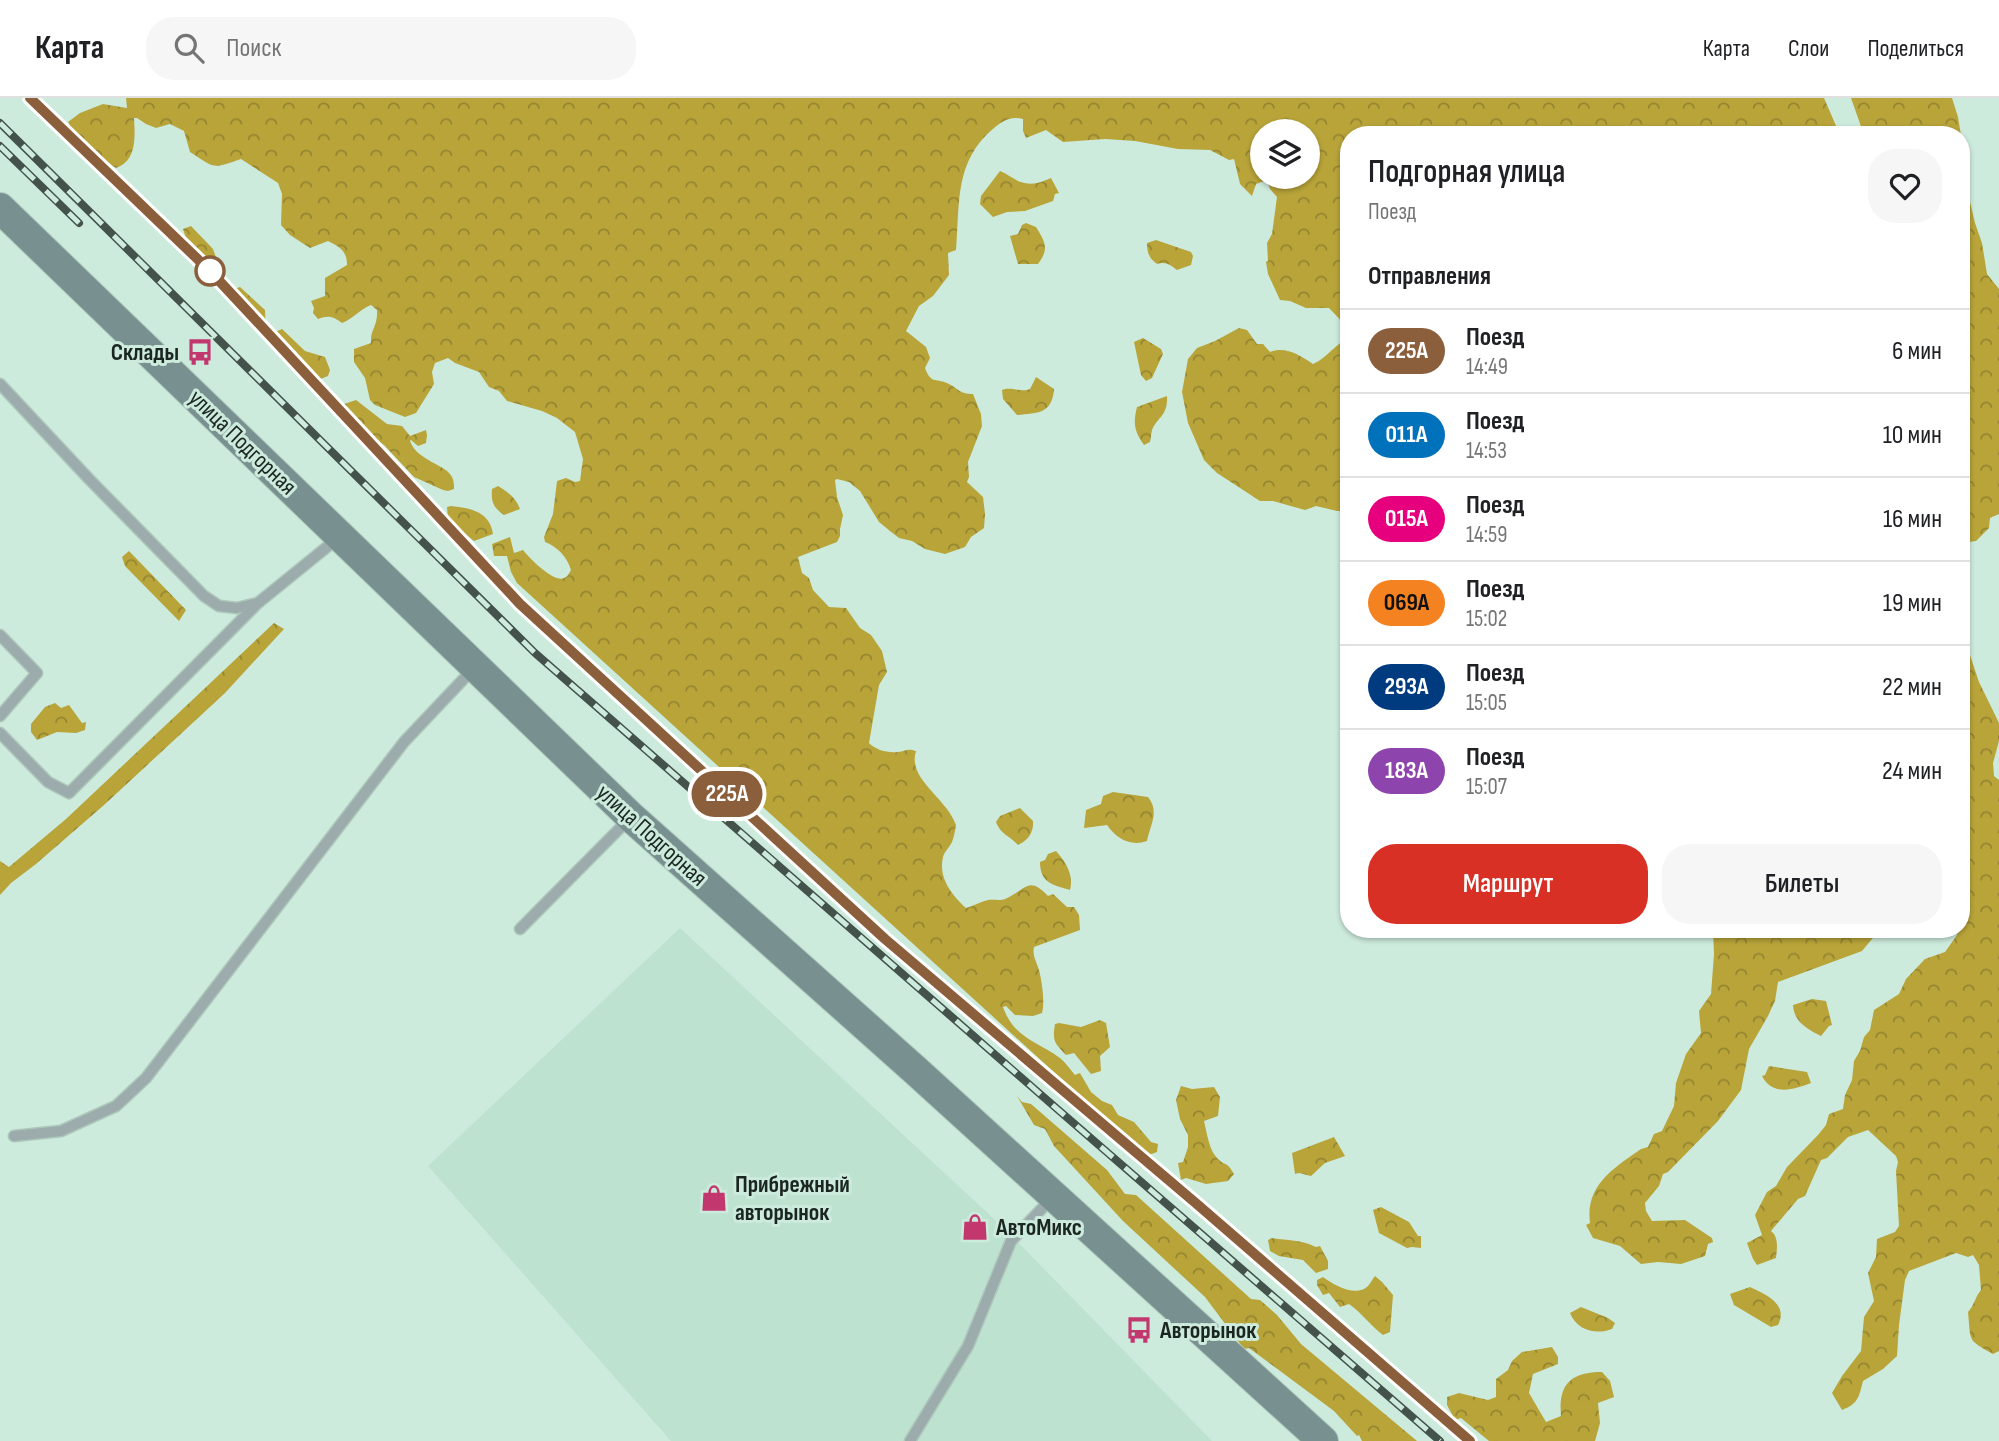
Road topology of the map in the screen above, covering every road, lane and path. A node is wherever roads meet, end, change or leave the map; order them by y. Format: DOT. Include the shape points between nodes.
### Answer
graph roads {
  1 [pos="0,208"];
  2 [pos="0,384"];
  3 [pos="340,536"];
  4 [pos="258,603"];
  5 [pos="0,635"];
  6 [pos="475,667"];
  7 [pos="0,716"];
  8 [pos="0,733"];
  9 [pos="631,817"];
  10 [pos="520,929"];
  11 [pos="15,1136"];
  12 [pos="1054,1196"];
  13 [pos="910,1441"];
  14 [pos="1323,1441"];
  1 -- 3 [label="main road, улица Подгорная"];
  2 -- 4 [label="lane" via="204,596 219,606"];
  3 -- 4 [label="lane"];
  3 -- 6 [label="main road, улица Подгорная"];
  4 -- 8 [label="lane" via="69,793 48,782"];
  5 -- 7 [label="lane" via="37,673"];
  6 -- 9 [label="main road, улица Подгорная"];
  6 -- 11 [label="lane" via="404,742 146,1078 116,1106 61,1131"];
  9 -- 10 [label="lane"];
  9 -- 12 [label="main road, улица Подгорная"];
  12 -- 13 [label="lane" via="1011,1241 968,1346"];
  12 -- 14 [label="main road, улица Подгорная"];
}
